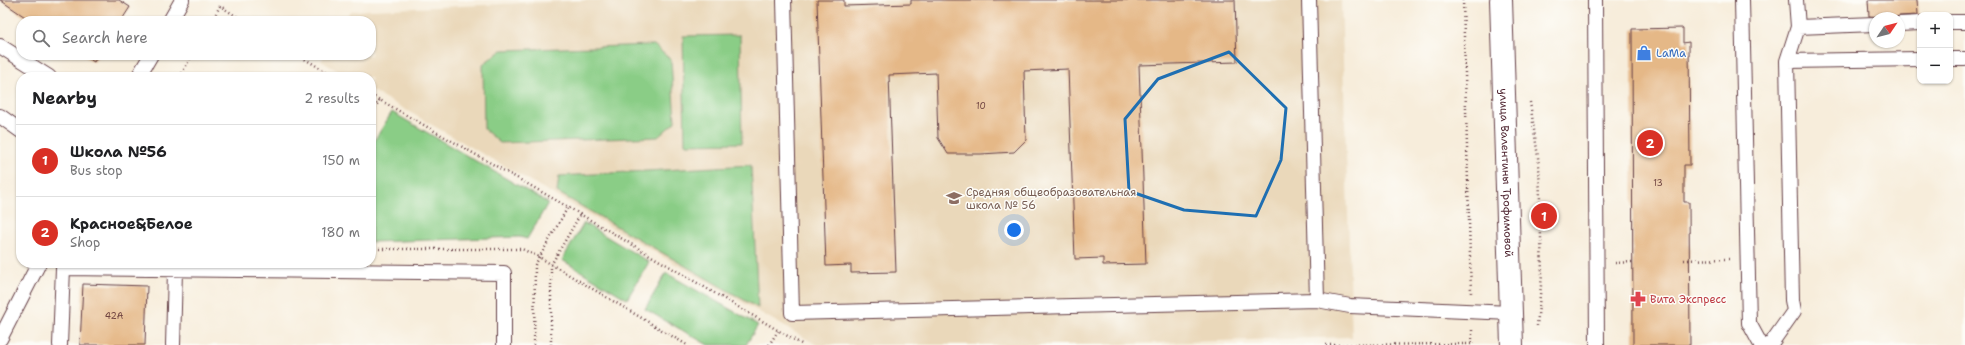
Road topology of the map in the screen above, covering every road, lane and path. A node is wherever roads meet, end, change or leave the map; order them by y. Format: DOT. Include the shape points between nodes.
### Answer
graph roads {
  1 [pos="182,0"];
  2 [pos="784,0"];
  3 [pos="1309,0"];
  4 [pos="1463,0"];
  5 [pos="1501,0"];
  6 [pos="1595,0"];
  7 [pos="1742,0"];
  8 [pos="1796,0"];
  9 [pos="173,16"];
  10 [pos="215,16"];
  11 [pos="236,16"];
  12 [pos="1953,22"];
  13 [pos="1965,22"];
  14 [pos="1917,23"];
  15 [pos="1869,24"];
  16 [pos="1905,24"];
  17 [pos="1798,27"];
  18 [pos="0,46"];
  19 [pos="16,56"];
  20 [pos="1953,59"];
  21 [pos="1965,59"];
  22 [pos="22,60"];
  23 [pos="148,60"];
  24 [pos="189,60"];
  25 [pos="306,60"];
  26 [pos="1917,60"];
  27 [pos="1787,61"];
  28 [pos="41,72"];
  29 [pos="141,72"];
  30 [pos="183,72"];
  31 [pos="325,72"];
  32 [pos="1528,94"];
  33 [pos="376,97"];
  34 [pos="380,99"];
  35 [pos="376,106"];
  36 [pos="0,116"];
  37 [pos="16,127"];
  38 [pos="568,207"];
  39 [pos="580,214"];
  40 [pos="376,249"];
  41 [pos="539,257"];
  42 [pos="1747,258"];
  43 [pos="1684,260"];
  44 [pos="551,265"];
  45 [pos="36,268"];
  46 [pos="58,268"];
  47 [pos="128,268"];
  48 [pos="218,268"];
  49 [pos="284,268"];
  50 [pos="175,270"];
  51 [pos="1317,300"];
  52 [pos="1472,312"];
  53 [pos="1511,313"];
  54 [pos="1536,329"];
  55 [pos="778,331"];
  56 [pos="0,339"];
  57 [pos="1462,344"];
  58 [pos="1472,344"];
  59 [pos="60,345"];
  60 [pos="173,345"];
  61 [pos="504,345"];
  62 [pos="534,345"];
  63 [pos="551,345"];
  64 [pos="687,345"];
  65 [pos="770,345"];
  66 [pos="803,345"];
  67 [pos="1326,345"];
  68 [pos="1343,345"];
  69 [pos="1512,345"];
  70 [pos="1597,345"];
  71 [pos="1761,345"];
  72 [pos="1770,345"];
  1 -- 9 [label="lane"];
  2 -- 51 [label="lane" via="792,313"];
  3 -- 51 [label="lane"];
  4 -- 52 [label="path"];
  5 -- 53 [label="street, улица Валентины Трофимовой"];
  6 -- 70 [label="lane"];
  7 -- 42 [label="lane"];
  8 -- 17 [label="lane"];
  10 -- 11 [label="path" via="220,6"];
  12 -- 13 [label="lane"];
  14 -- 16 [label="lane"];
  15 -- 17 [label="lane"];
  17 -- 27 [label="lane"];
  18 -- 19 [label="lane"];
  20 -- 21 [label="lane"];
  22 -- 28 [label="lane"];
  23 -- 29 [label="lane"];
  24 -- 30 [label="path"];
  25 -- 31 [label="path"];
  26 -- 27 [label="lane"];
  27 -- 72 [label="lane" via="1794,311"];
  32 -- 54 [label="path" via="1539,172 1542,275"];
  33 -- 34 [label="path"];
  34 -- 35 [label="path"];
  34 -- 38 [label="path"];
  36 -- 37 [label="lane"];
  38 -- 39 [label="path"];
  38 -- 41 [label="path"];
  39 -- 44 [label="path"];
  39 -- 55 [label="path"];
  40 -- 41 [label="path" via="522,249"];
  41 -- 44 [label="path"];
  41 -- 62 [label="path" via="535,265"];
  42 -- 43 [label="path"];
  42 -- 71 [label="lane" via="1749,322"];
  44 -- 63 [label="path"];
  44 -- 64 [label="path"];
  45 -- 56 [label="lane"];
  46 -- 59 [label="lane"];
  47 -- 50 [label="lane"];
  48 -- 50 [label="lane"];
  49 -- 61 [label="lane" via="504,273"];
  50 -- 60 [label="lane"];
  51 -- 52 [label="lane" via="1350,306"];
  52 -- 53 [label="lane"];
  52 -- 58 [label="path"];
  53 -- 69 [label="street, улица Валентины Трофимовой"];
  55 -- 65 [label="path"];
  55 -- 66 [label="path"];
  57 -- 58 [label="path"];
  57 -- 68 [label="path"];
  67 -- 68 [label="path"];
}
